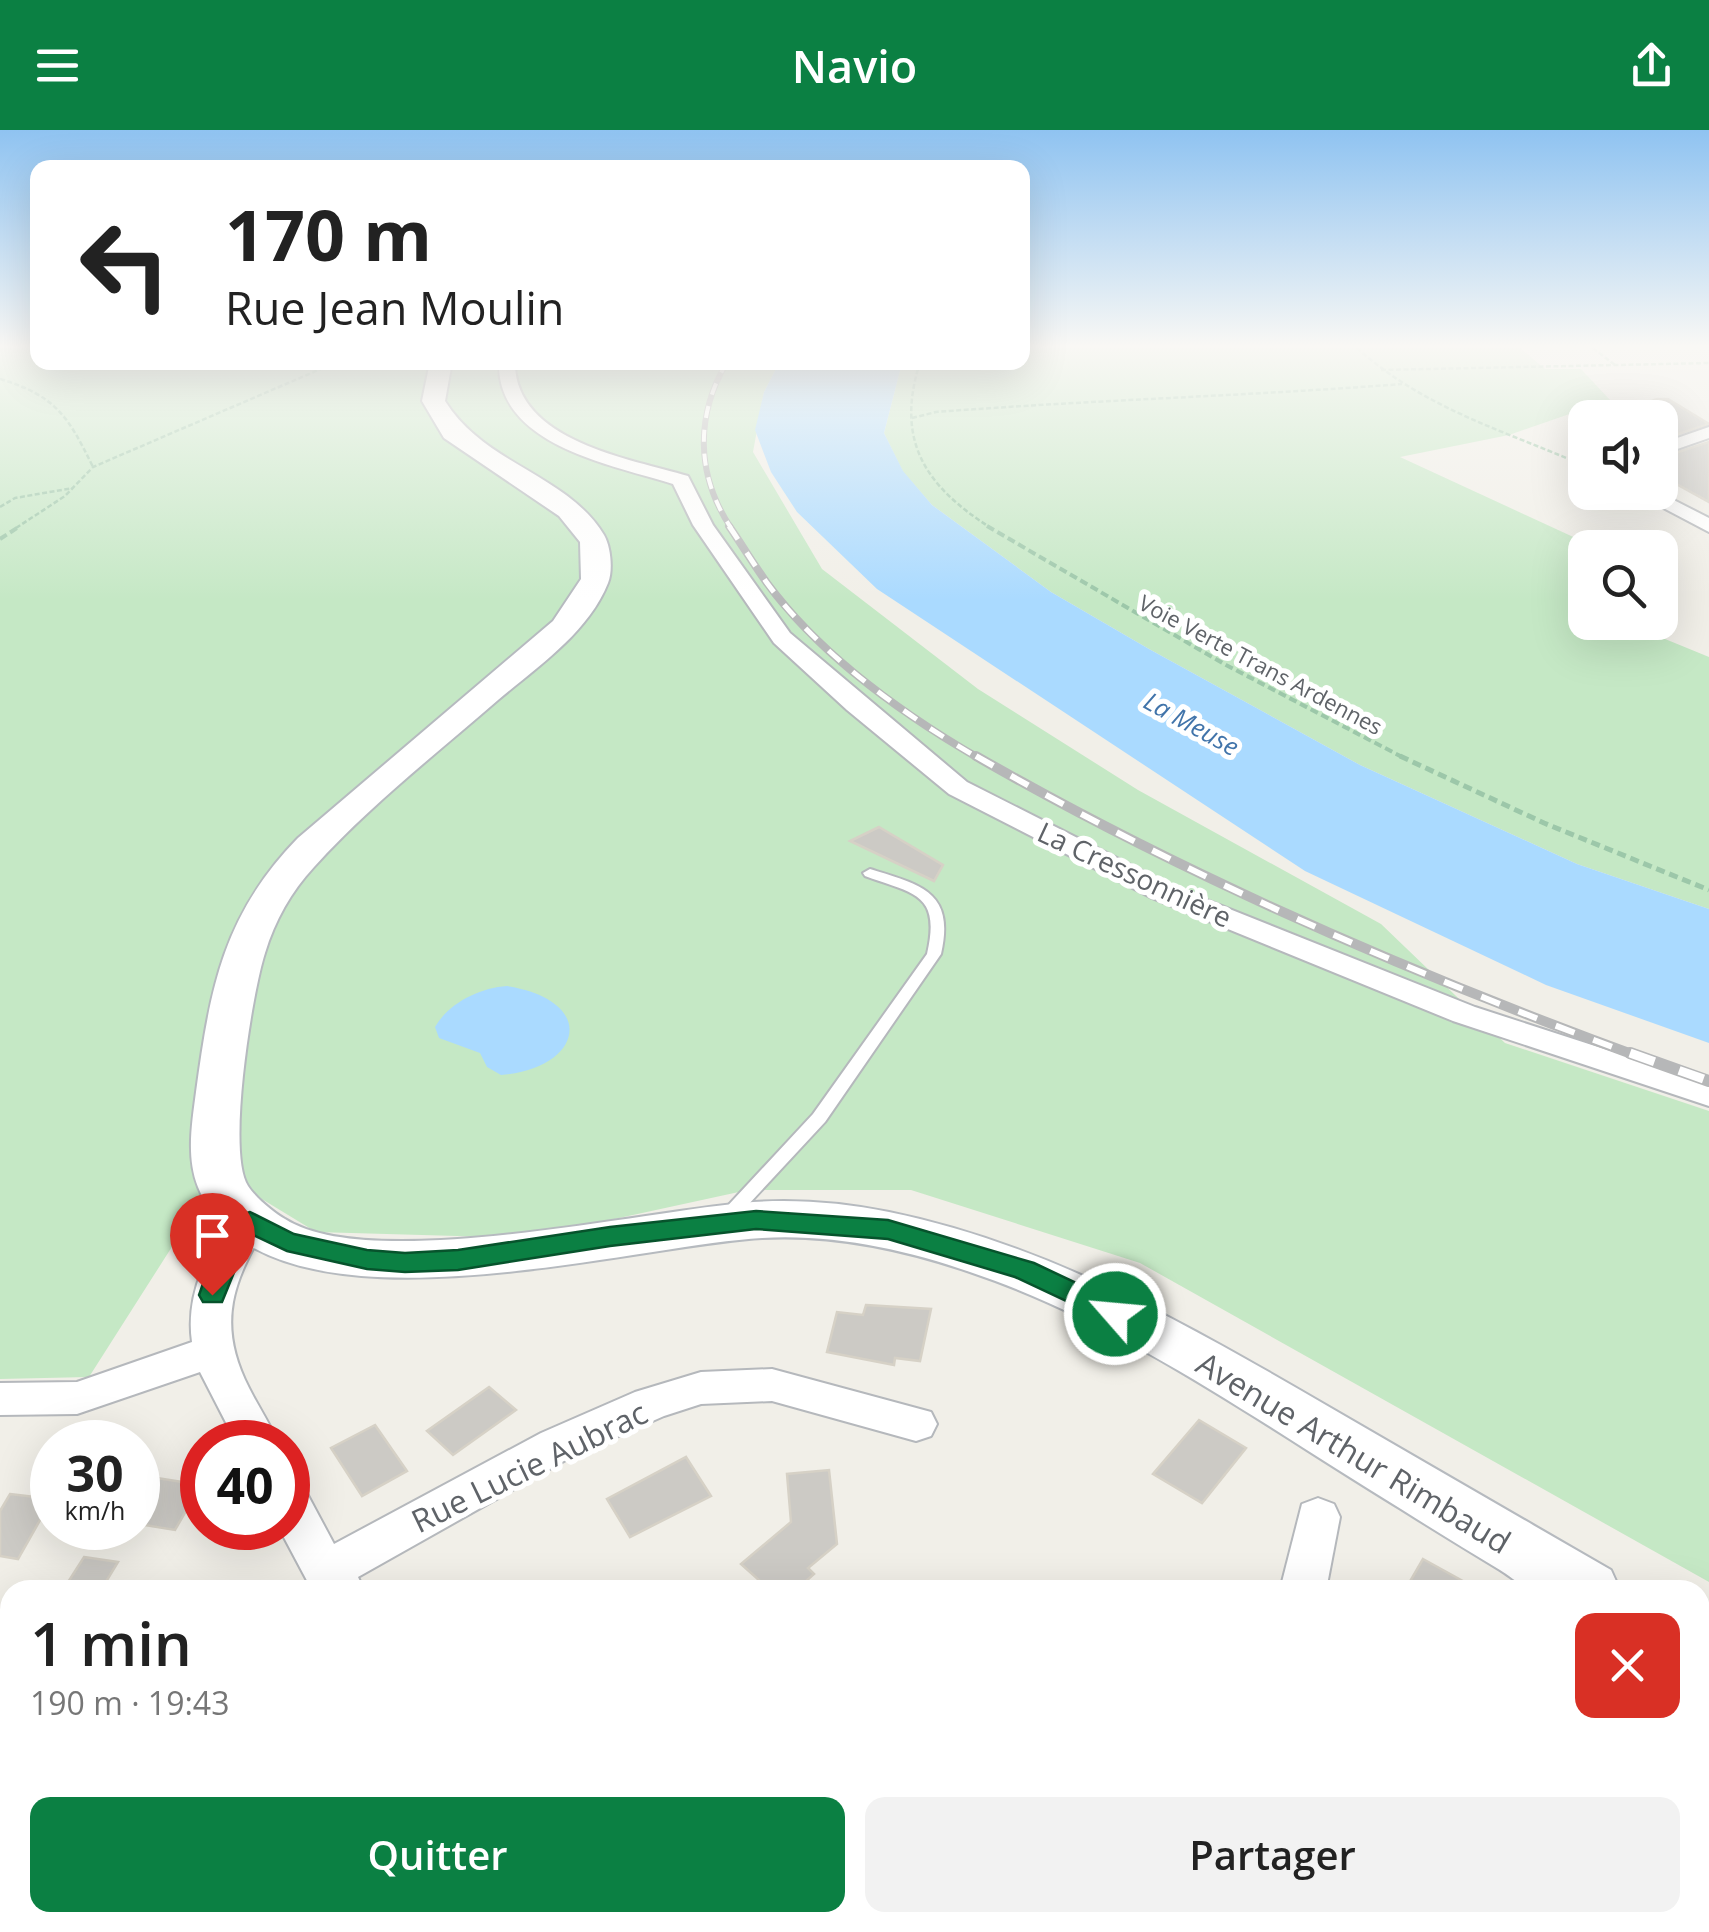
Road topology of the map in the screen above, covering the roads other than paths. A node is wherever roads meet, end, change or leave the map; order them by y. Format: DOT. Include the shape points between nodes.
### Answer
graph roads {
  1 [pos="451,432"];
  2 [pos="555,432"];
  3 [pos="1709,432"];
  4 [pos="1678,443"];
  5 [pos="1677,510"];
  6 [pos="1709,526"];
  7 [pos="870,873"];
  8 [pos="1709,1094"];
  9 [pos="250,1221"];
  10 [pos="720,1224"];
  11 [pos="214,1351"];
  12 [pos="0,1399"];
  13 [pos="247,1420"];
  14 [pos="916,1424"];
  15 [pos="1318,1517"];
  16 [pos="310,1540"];
  17 [pos="332,1580"];
  18 [pos="335,1580"];
  19 [pos="1305,1580"];
  20 [pos="1571,1580"];
  1 -- 9 [label="street, Avenue Arthur Rimbaud" via="565,506 594,542 600,568 590,597 564,627 324,834 262,910 230,998 216,1168"];
  2 -- 8 [label="street, La Cressonnière" via="577,449 681,480 703,526 782,638 958,788 1198,906 1464,1014"];
  3 -- 4 [label="street"];
  5 -- 6 [label="street"];
  7 -- 10 [label="lane" via="932,902 941,930 934,954 819,1118"];
  9 -- 10 [label="street, Avenue Arthur Rimbaud" via="287,1242 405,1263"];
  9 -- 11 [label="street" via="234,1239 212,1295"];
  10 -- 20 [label="street, Avenue Arthur Rimbaud" via="807,1221 888,1230 1024,1270 1229,1376"];
  11 -- 12 [label="street" via="77,1398"];
  11 -- 13 [label="street"];
  14 -- 18 [label="street, Rue Lucie Aubrac" via="772,1385 700,1388 556,1445"];
  15 -- 19 [label="street"];
  16 -- 17 [label="street"];
}
